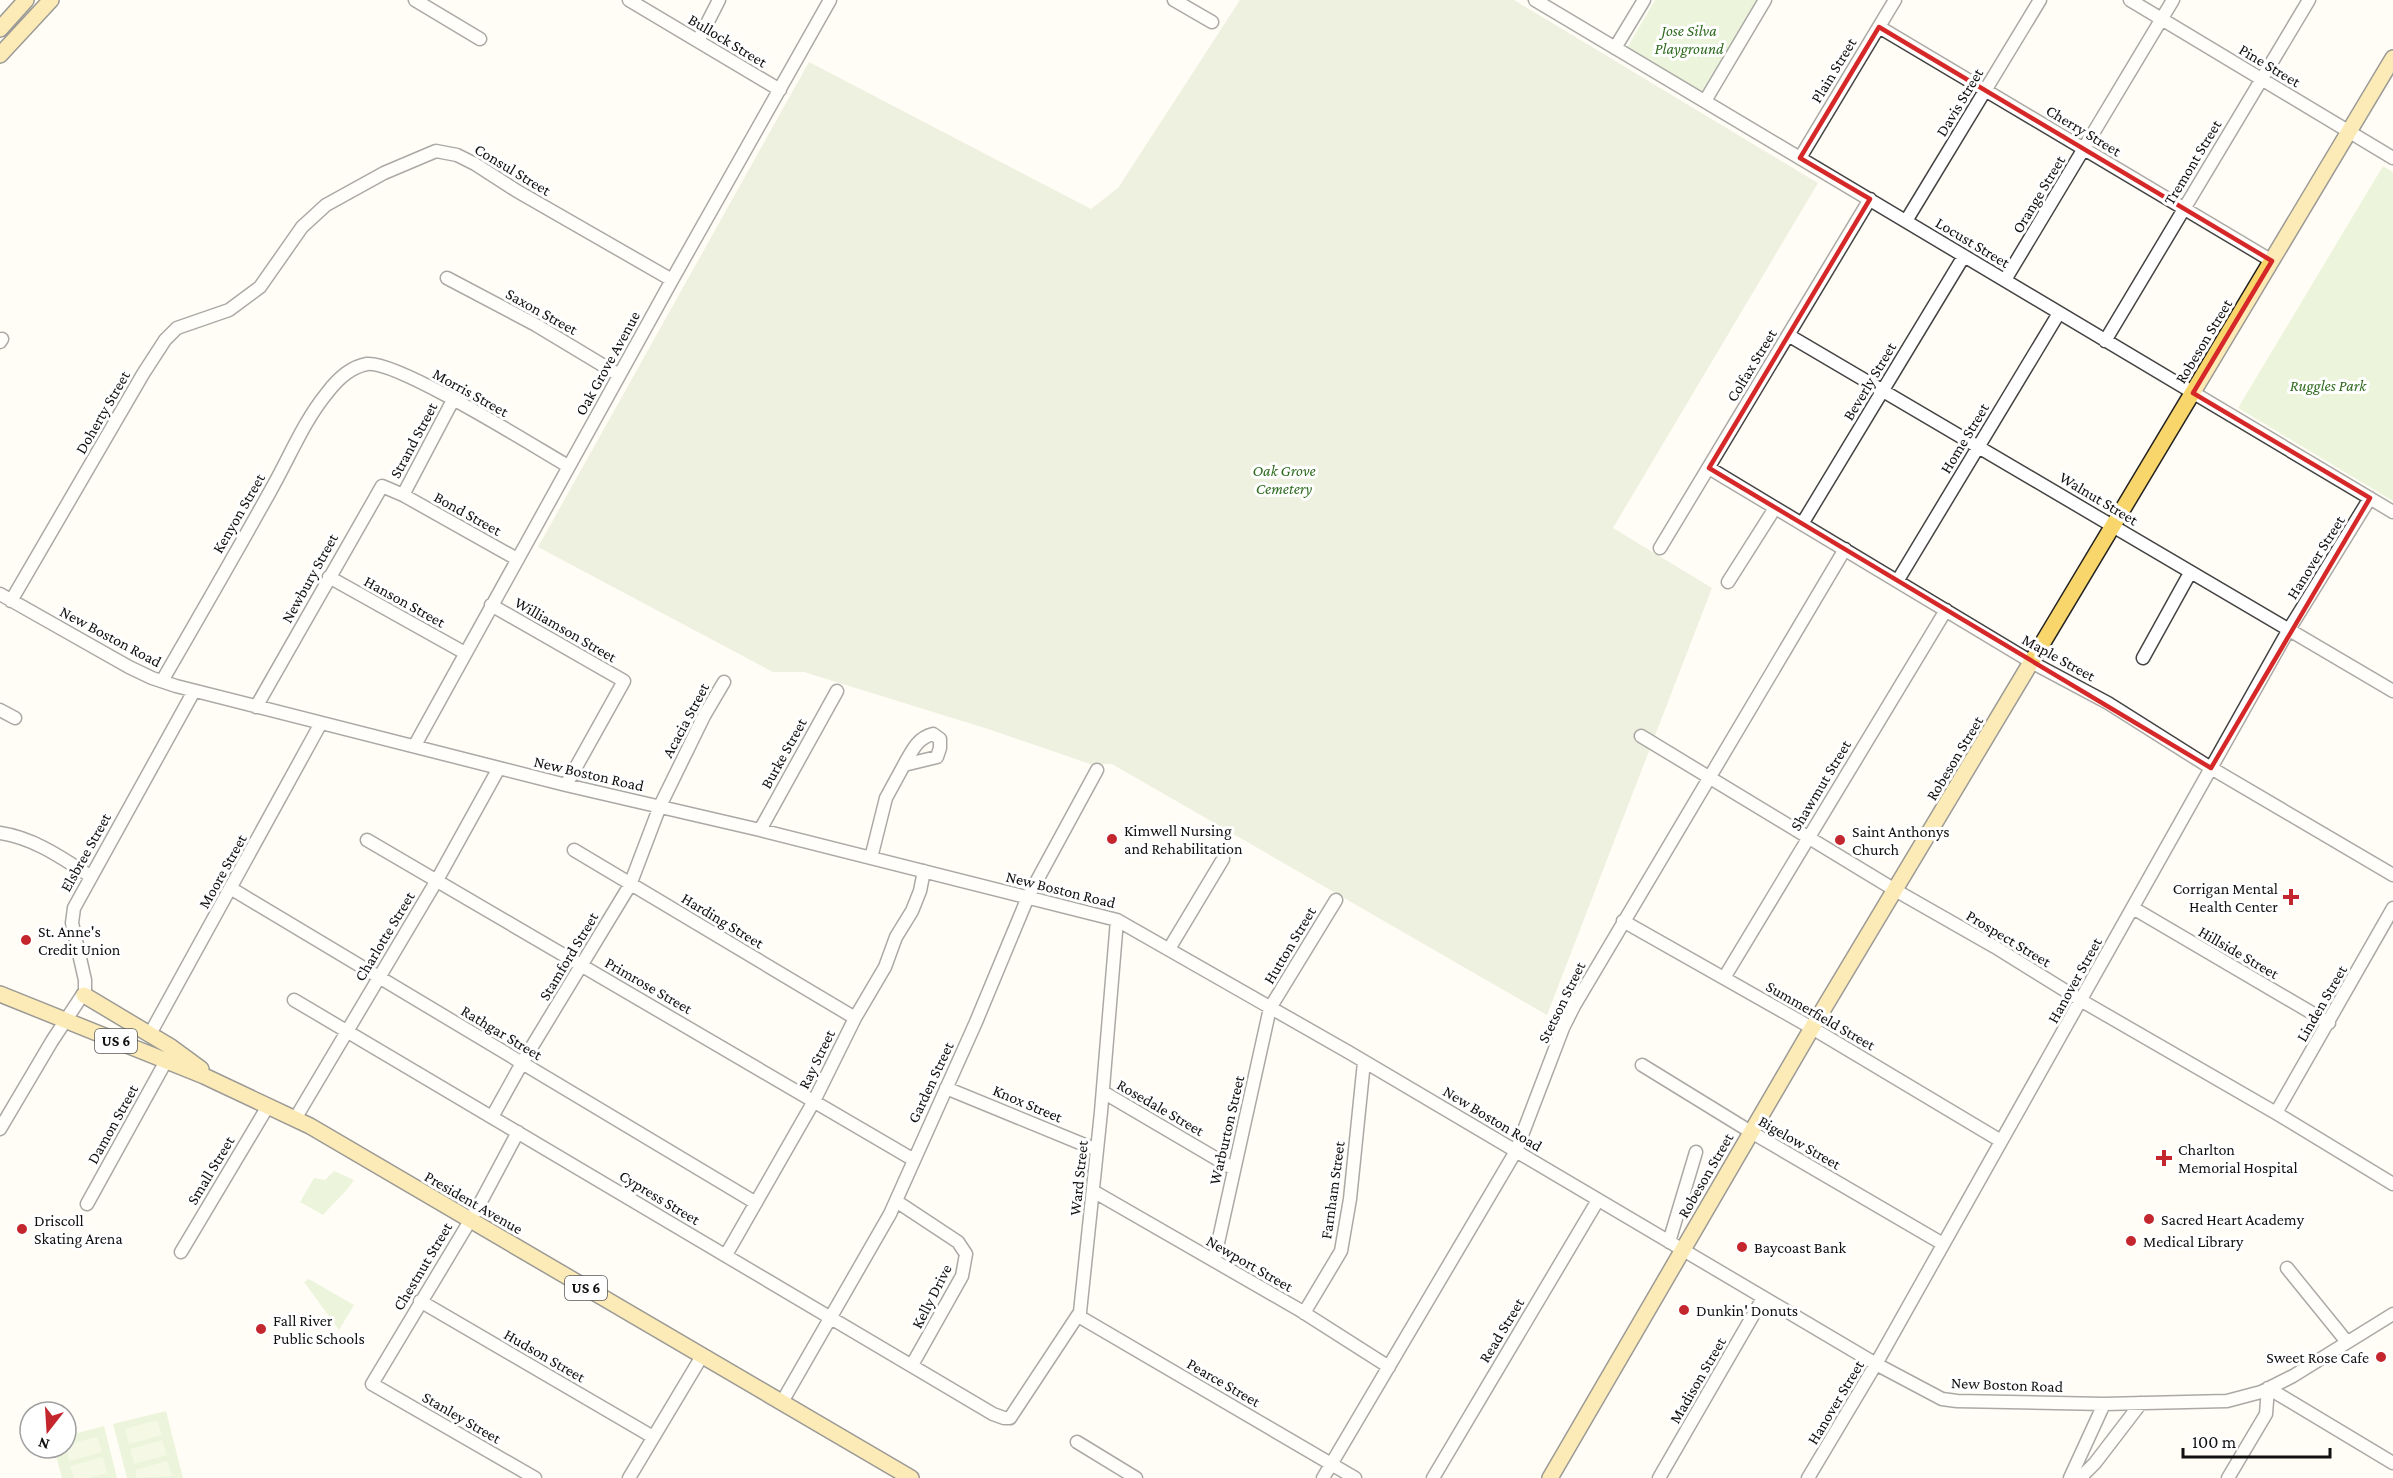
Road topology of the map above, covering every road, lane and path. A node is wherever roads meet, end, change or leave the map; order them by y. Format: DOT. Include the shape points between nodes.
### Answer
graph roads {
  1 [pos="26,0"];
  2 [pos="51,0"];
  3 [pos="415,0"];
  4 [pos="629,0"];
  5 [pos="719,0"];
  6 [pos="830,0"];
  7 [pos="1174,0"];
  8 [pos="1535,0"];
  9 [pos="1644,0"];
  10 [pos="1765,0"];
  11 [pos="1895,0"];
  12 [pos="2040,0"];
  13 [pos="2130,0"];
  14 [pos="2173,0"];
  15 [pos="2309,0"];
  16 [pos="2162,19"];
  17 [pos="1212,22"];
  18 [pos="1879,27"];
  19 [pos="0,28"];
  20 [pos="480,39"];
  21 [pos="698,41"];
  22 [pos="1615,48"];
  23 [pos="0,55"];
  24 [pos="2393,58"];
  25 [pos="2261,79"];
  26 [pos="780,90"];
  27 [pos="1985,90"];
  28 [pos="1705,101"];
  29 [pos="2349,132"];
  30 [pos="2084,149"];
  31 [pos="1800,158"];
  32 [pos="2393,158"];
  33 [pos="1870,199"];
  34 [pos="2183,209"];
  35 [pos="1906,220"];
  36 [pos="1964,256"];
  37 [pos="2271,261"];
  38 [pos="447,278"];
  39 [pos="672,280"];
  40 [pos="2005,280"];
  41 [pos="263,284"];
  42 [pos="2059,313"];
  43 [pos="1788,335"];
  44 [pos="2105,341"];
  45 [pos="352,369"];
  46 [pos="619,375"];
  47 [pos="1882,391"];
  48 [pos="2193,393"];
  49 [pos="453,400"];
  50 [pos="1979,446"];
  51 [pos="568,466"];
  52 [pos="1708,468"];
  53 [pos="403,495"];
  54 [pos="2370,498"];
  55 [pos="1775,508"];
  56 [pos="2393,512"];
  57 [pos="1802,524"];
  58 [pos="2112,525"];
  59 [pos="1660,548"];
  60 [pos="1845,549"];
  61 [pos="517,559"];
  62 [pos="2190,573"];
  63 [pos="329,577"];
  64 [pos="1898,580"];
  65 [pos="1728,582"];
  66 [pos="5,598"];
  67 [pos="491,605"];
  68 [pos="1946,610"];
  69 [pos="2288,631"];
  70 [pos="465,653"];
  71 [pos="2143,658"];
  72 [pos="2032,662"];
  73 [pos="162,681"];
  74 [pos="724,682"];
  75 [pos="194,691"];
  76 [pos="2393,691"];
  77 [pos="837,692"];
  78 [pos="256,707"];
  79 [pos="0,710"];
  80 [pos="15,718"];
  81 [pos="321,723"];
  82 [pos="1641,736"];
  83 [pos="415,745"];
  84 [pos="904,765"];
  85 [pos="499,768"];
  86 [pos="2211,768"];
  87 [pos="1097,770"];
  88 [pos="1709,778"];
  89 [pos="566,785"];
  90 [pos="660,806"];
  91 [pos="760,830"];
  92 [pos="0,833"];
  93 [pos="1809,836"];
  94 [pos="367,840"];
  95 [pos="574,850"];
  96 [pos="871,858"];
  97 [pos="1223,859"];
  98 [pos="924,871"];
  99 [pos="2393,875"];
  100 [pos="90,876"];
  101 [pos="437,880"];
  102 [pos="630,885"];
  103 [pos="231,889"];
  104 [pos="1895,890"];
  105 [pos="1028,897"];
  106 [pos="1336,900"];
  107 [pos="2133,908"];
  108 [pos="2393,908"];
  109 [pos="1117,920"];
  110 [pos="1623,921"];
  111 [pos="1169,949"];
  112 [pos="583,965"];
  113 [pos="379,977"];
  114 [pos="1724,978"];
  115 [pos="0,994"];
  116 [pos="84,995"];
  117 [pos="294,1000"];
  118 [pos="2082,1001"];
  119 [pos="1270,1008"];
  120 [pos="855,1018"];
  121 [pos="65,1021"];
  122 [pos="2329,1023"];
  123 [pos="1812,1028"];
  124 [pos="347,1031"];
  125 [pos="150,1034"];
  126 [pos="166,1061"];
  127 [pos="1364,1062"];
  128 [pos="522,1063"];
  129 [pos="1642,1065"];
  130 [pos="223,1085"];
  131 [pos="946,1088"];
  132 [pos="1103,1092"];
  133 [pos="814,1101"];
  134 [pos="268,1106"];
  135 [pos="2276,1113"];
  136 [pos="492,1117"];
  137 [pos="295,1119"];
  138 [pos="0,1129"];
  139 [pos="518,1132"];
  140 [pos="1751,1132"];
  141 [pos="2001,1141"];
  142 [pos="1097,1150"];
  143 [pos="1516,1151"];
  144 [pos="1696,1152"];
  145 [pos="914,1160"];
  146 [pos="1234,1169"];
  147 [pos="2393,1184"];
  148 [pos="1093,1191"];
  149 [pos="1598,1200"];
  150 [pos="896,1201"];
  151 [pos="756,1203"];
  152 [pos="87,1204"];
  153 [pos="469,1220"];
  154 [pos="1669,1242"];
  155 [pos="1943,1244"];
  156 [pos="1682,1251"];
  157 [pos="181,1252"];
  158 [pos="726,1255"];
  159 [pos="1214,1261"];
  160 [pos="2287,1268"];
  161 [pos="1763,1298"];
  162 [pos="420,1301"];
  163 [pos="1080,1312"];
  164 [pos="1304,1313"];
  165 [pos="2393,1314"];
  166 [pos="831,1318"];
  167 [pos="2347,1342"];
  168 [pos="702,1356"];
  169 [pos="1876,1364"];
  170 [pos="912,1365"];
  171 [pos="1389,1367"];
  172 [pos="372,1384"];
  173 [pos="2268,1388"];
  174 [pos="782,1402"];
  175 [pos="2141,1403"];
  176 [pos="2104,1404"];
  177 [pos="1010,1418"];
  178 [pos="653,1437"];
  179 [pos="1077,1442"];
  180 [pos="2393,1463"];
  181 [pos="1332,1464"];
  182 [pos="535,1478"];
  183 [pos="629,1478"];
  184 [pos="911,1478"];
  185 [pos="1136,1478"];
  186 [pos="1323,1478"];
  187 [pos="1355,1478"];
  188 [pos="1433,1478"];
  189 [pos="1550,1478"];
  190 [pos="1659,1478"];
  191 [pos="1808,1478"];
  192 [pos="2070,1478"];
  193 [pos="2080,1478"];
  194 [pos="2228,1478"];
  1 -- 19 [label="main road"];
  2 -- 23 [label="main road"];
  3 -- 20 [label="street"];
  4 -- 21 [label="street, Bullock Street"];
  5 -- 21 [label="street"];
  6 -- 26 [label="street, Oak Grove Avenue"];
  7 -- 17 [label="street"];
  8 -- 22 [label="street, Locust Street"];
  9 -- 22 [label="street"];
  10 -- 28 [label="street"];
  11 -- 18 [label="street, Plain Street"];
  12 -- 27 [label="street, Davis Street"];
  13 -- 16 [label="street, Pine Street"];
  14 -- 16 [label="street, Orange Street"];
  15 -- 25 [label="street, Tremont Street"];
  16 -- 25 [label="street, Pine Street"];
  16 -- 30 [label="street, Orange Street"];
  18 -- 27 [label="street, Cherry Street"];
  18 -- 31 [label="street, Plain Street"];
  21 -- 26 [label="street, Bullock Street"];
  22 -- 28 [label="street, Locust Street"];
  24 -- 29 [label="main road, Robeson Street"];
  25 -- 29 [label="street, Pine Street"];
  25 -- 34 [label="street, Tremont Street"];
  26 -- 39 [label="street, Oak Grove Avenue"];
  27 -- 30 [label="street, Cherry Street"];
  27 -- 35 [label="street, Davis Street"];
  28 -- 31 [label="street, Locust Street"];
  29 -- 32 [label="street, Pine Street"];
  29 -- 37 [label="main road, Robeson Street"];
  30 -- 34 [label="street, Cherry Street"];
  30 -- 40 [label="street, Orange Street"];
  31 -- 33 [label="street, Locust Street"];
  33 -- 35 [label="street, Locust Street"];
  33 -- 43 [label="street, Colfax Street"];
  34 -- 37 [label="street, Cherry Street"];
  34 -- 44 [label="street, Tremont Street"];
  35 -- 36 [label="street, Locust Street"];
  36 -- 40 [label="street, Locust Street"];
  36 -- 47 [label="street, Beverly Street"];
  37 -- 48 [label="main road, Robeson Street"];
  38 -- 46 [label="street, Saxon Street"];
  39 -- 41 [label="street, Consul Street" via="475,164 436,151 384,172 326,205 302,227"];
  39 -- 46 [label="street, Oak Grove Avenue"];
  40 -- 42 [label="street, Locust Street"];
  41 -- 66 [label="street, Doherty Street" via="229,310 177,328 165,340"];
  42 -- 44 [label="street, Locust Street"];
  42 -- 50 [label="street, Home Street"];
  43 -- 47 [label="street, Walnut Street"];
  43 -- 52 [label="street, Colfax Street"];
  44 -- 48 [label="street, Locust Street"];
  45 -- 49 [label="street, Morris Street" via="368,364 393,369"];
  45 -- 73 [label="street, Kenyon Street" via="326,394 301,435"];
  46 -- 51 [label="street, Oak Grove Avenue"];
  47 -- 50 [label="street, Walnut Street"];
  47 -- 57 [label="street, Beverly Street"];
  48 -- 54 [label="street, Locust Street"];
  48 -- 58 [label="main road, Robeson Street"];
  49 -- 51 [label="street, Morris Street"];
  49 -- 53 [label="street, Strand Street"];
  50 -- 58 [label="street, Walnut Street"];
  50 -- 64 [label="street, Home Street"];
  51 -- 61 [label="street, Oak Grove Avenue"];
  52 -- 55 [label="street, Maple Street"];
  52 -- 59 [label="street, Colfax Street"];
  53 -- 61 [label="street, Bond Street"];
  53 -- 63 [label="street, Newbury Street" via="382,486"];
  54 -- 56 [label="street, Locust Street"];
  54 -- 69 [label="street, Hanover Street"];
  55 -- 57 [label="street, Maple Street"];
  55 -- 65 [label="street"];
  57 -- 60 [label="street, Maple Street"];
  58 -- 62 [label="street, Walnut Street"];
  58 -- 72 [label="main road, Robeson Street"];
  60 -- 64 [label="street, Maple Street"];
  60 -- 88 [label="street, Stetson Street"];
  61 -- 67 [label="street, Oak Grove Avenue"];
  62 -- 69 [label="street, Walnut Street"];
  62 -- 71 [label="street"];
  63 -- 70 [label="street, Hanson Street"];
  63 -- 78 [label="street, Newbury Street"];
  64 -- 68 [label="street, Maple Street"];
  66 -- 73 [label="street, New Boston Road" via="129,667"];
  67 -- 70 [label="street, Oak Grove Avenue"];
  67 -- 89 [label="street, Williamson Street" via="624,681"];
  68 -- 72 [label="street, Maple Street"];
  68 -- 93 [label="street, Shawmut Street"];
  69 -- 76 [label="street, Walnut Street"];
  69 -- 86 [label="street, Hanover Street"];
  70 -- 83 [label="street, Oak Grove Avenue"];
  72 -- 86 [label="street, Maple Street" via="2108,703"];
  72 -- 104 [label="main road, Robeson Street"];
  73 -- 75 [label="street, New Boston Road"];
  74 -- 90 [label="street, Acacia Street"];
  75 -- 78 [label="street, New Boston Road"];
  75 -- 100 [label="street, Elsbree Street"];
  77 -- 91 [label="street, Burke Street"];
  78 -- 81 [label="street, New Boston Road"];
  79 -- 80 [label="street"];
  81 -- 83 [label="street, New Boston Road"];
  81 -- 103 [label="street, Moore Street"];
  82 -- 88 [label="street, Prospect Street"];
  83 -- 85 [label="street, New Boston Road"];
  84 -- 96 [label="street" via="886,798"];
  85 -- 89 [label="street, New Boston Road"];
  85 -- 101 [label="street, Charlotte Street"];
  86 -- 99 [label="street, Maple Street"];
  86 -- 107 [label="street, Hanover Street"];
  87 -- 105 [label="street, Garden Street"];
  88 -- 93 [label="street, Prospect Street"];
  88 -- 110 [label="street, Stetson Street"];
  89 -- 90 [label="street, New Boston Road"];
  90 -- 91 [label="street, New Boston Road"];
  90 -- 102 [label="street, Stamford Street"];
  91 -- 96 [label="street, New Boston Road"];
  92 -- 100 [label="street" via="30,841"];
  93 -- 104 [label="street, Prospect Street"];
  93 -- 114 [label="street, Shawmut Street"];
  94 -- 101 [label="street, Primrose Street"];
  95 -- 102 [label="street, Harding Street"];
  96 -- 98 [label="street, New Boston Road"];
  97 -- 111 [label="street"];
  98 -- 105 [label="street, New Boston Road"];
  98 -- 120 [label="street, Ray Street" via="916,901 885,967"];
  100 -- 116 [label="street, Elsbree Street" via="72,918 85,980"];
  101 -- 112 [label="street, Primrose Street"];
  101 -- 113 [label="street, Charlotte Street"];
  102 -- 112 [label="street, Stamford Street"];
  102 -- 120 [label="street, Harding Street"];
  103 -- 113 [label="street, Rathgar Street"];
  103 -- 125 [label="street, Moore Street"];
  104 -- 118 [label="street, Prospect Street"];
  104 -- 123 [label="main road, Robeson Street"];
  105 -- 109 [label="street, New Boston Road"];
  105 -- 131 [label="street, Garden Street"];
  106 -- 119 [label="street, Hutton Street"];
  107 -- 118 [label="street, Hanover Street"];
  107 -- 122 [label="street, Hillside Street"];
  108 -- 122 [label="street, Linden Street"];
  109 -- 111 [label="street, New Boston Road"];
  109 -- 132 [label="street, Ward Street"];
  110 -- 114 [label="street, Summerfield Street"];
  110 -- 143 [label="street, Stetson Street" via="1563,1028"];
  111 -- 119 [label="street, New Boston Road"];
  112 -- 128 [label="street, Stamford Street"];
  112 -- 133 [label="street, Primrose Street"];
  113 -- 124 [label="street, Charlotte Street"];
  113 -- 128 [label="street, Rathgar Street"];
  114 -- 123 [label="street, Summerfield Street"];
  115 -- 121 [label="main road, President Avenue / US 6"];
  116 -- 121 [label="street"];
  116 -- 125 [label="main road"];
  117 -- 124 [label="street, Cypress Street"];
  118 -- 135 [label="street, Prospect Street"];
  118 -- 141 [label="street, Hanover Street"];
  119 -- 127 [label="street, New Boston Road"];
  119 -- 146 [label="street, Warburton Street"];
  120 -- 133 [label="street, Ray Street"];
  121 -- 126 [label="main road, President Avenue / US 6"];
  121 -- 138 [label="street"];
  122 -- 135 [label="street, Linden Street"];
  123 -- 140 [label="main road, Robeson Street"];
  123 -- 141 [label="street, Summerfield Street"];
  124 -- 136 [label="street, Cypress Street"];
  124 -- 137 [label="street, Charlotte Street"];
  125 -- 130 [label="main road"];
  126 -- 130 [label="main road, President Avenue / US 6"];
  126 -- 152 [label="street, Damon Street"];
  127 -- 143 [label="street, New Boston Road"];
  127 -- 164 [label="street, Farnham Street" via="1341,1251"];
  128 -- 136 [label="street, Stamford Street"];
  128 -- 151 [label="street, Rathgar Street"];
  129 -- 140 [label="street, Bigelow Street"];
  130 -- 134 [label="main road, President Avenue / US 6"];
  131 -- 142 [label="street, Knox Street"];
  131 -- 145 [label="street, Garden Street"];
  132 -- 142 [label="street, Ward Street"];
  132 -- 146 [label="street, Rosedale Street"];
  133 -- 145 [label="street, Primrose Street"];
  133 -- 151 [label="street, Ray Street"];
  134 -- 137 [label="main road, President Avenue / US 6"];
  134 -- 157 [label="street, Small Street"];
  135 -- 147 [label="street, Prospect Street"];
  136 -- 139 [label="street, Cypress Street"];
  137 -- 153 [label="main road, President Avenue / US 6"];
  139 -- 153 [label="street, Chestnut Street"];
  139 -- 158 [label="street, Cypress Street"];
  140 -- 155 [label="street, Bigelow Street"];
  140 -- 156 [label="main road, Robeson Street"];
  141 -- 155 [label="street, Hanover Street"];
  142 -- 148 [label="street, Ward Street"];
  143 -- 149 [label="street, New Boston Road"];
  143 -- 171 [label="street, Stetson Street"];
  144 -- 154 [label="street"];
  145 -- 150 [label="street, Garden Street"];
  146 -- 159 [label="street, Warburton Street"];
  148 -- 159 [label="street, Newport Street"];
  148 -- 163 [label="street, Ward Street"];
  149 -- 154 [label="street, New Boston Road"];
  149 -- 188 [label="street, Read Street"];
  150 -- 166 [label="street, Garden Street"];
  150 -- 170 [label="street, Kelly Drive" via="958,1242 966,1254 962,1276"];
  151 -- 158 [label="street, Ray Street"];
  153 -- 162 [label="street, Chestnut Street"];
  153 -- 168 [label="main road, President Avenue / US 6"];
  154 -- 156 [label="street, New Boston Road"];
  155 -- 169 [label="street, Hanover Street"];
  156 -- 161 [label="street, New Boston Road"];
  156 -- 189 [label="main road, Robeson Street"];
  158 -- 166 [label="street, Cypress Street"];
  159 -- 164 [label="street, Newport Street"];
  160 -- 167 [label="street"];
  161 -- 169 [label="street, New Boston Road"];
  161 -- 190 [label="street, Madison Street"];
  162 -- 172 [label="street, Chestnut Street"];
  162 -- 178 [label="street, Hudson Street"];
  163 -- 177 [label="street, Ward Street"];
  163 -- 181 [label="street, Pearce Street" via="1080,1317"];
  164 -- 171 [label="street, Newport Street"];
  165 -- 167 [label="street, New Boston Road"];
  166 -- 170 [label="street, Cypress Street"];
  166 -- 174 [label="street, Garden Street"];
  167 -- 173 [label="street, New Boston Road"];
  168 -- 174 [label="main road, President Avenue / US 6"];
  168 -- 178 [label="street"];
  169 -- 176 [label="street, New Boston Road" via="1942,1399"];
  169 -- 191 [label="street, Hanover Street"];
  170 -- 177 [label="street, Cypress Street" via="993,1414"];
  171 -- 181 [label="street, Stetson Street"];
  172 -- 182 [label="street, Stanley Street"];
  173 -- 175 [label="street, New Boston Road" via="2227,1401"];
  173 -- 180 [label="street"];
  173 -- 194 [label="street" via="2266,1414"];
  174 -- 184 [label="main road, President Avenue / US 6"];
  175 -- 176 [label="street, New Boston Road"];
  175 -- 193 [label="street"];
  176 -- 192 [label="street"];
  178 -- 183 [label="street"];
  179 -- 185 [label="street"];
  181 -- 186 [label="street, Stetson Street"];
  181 -- 187 [label="street, Pearce Street"];
}
